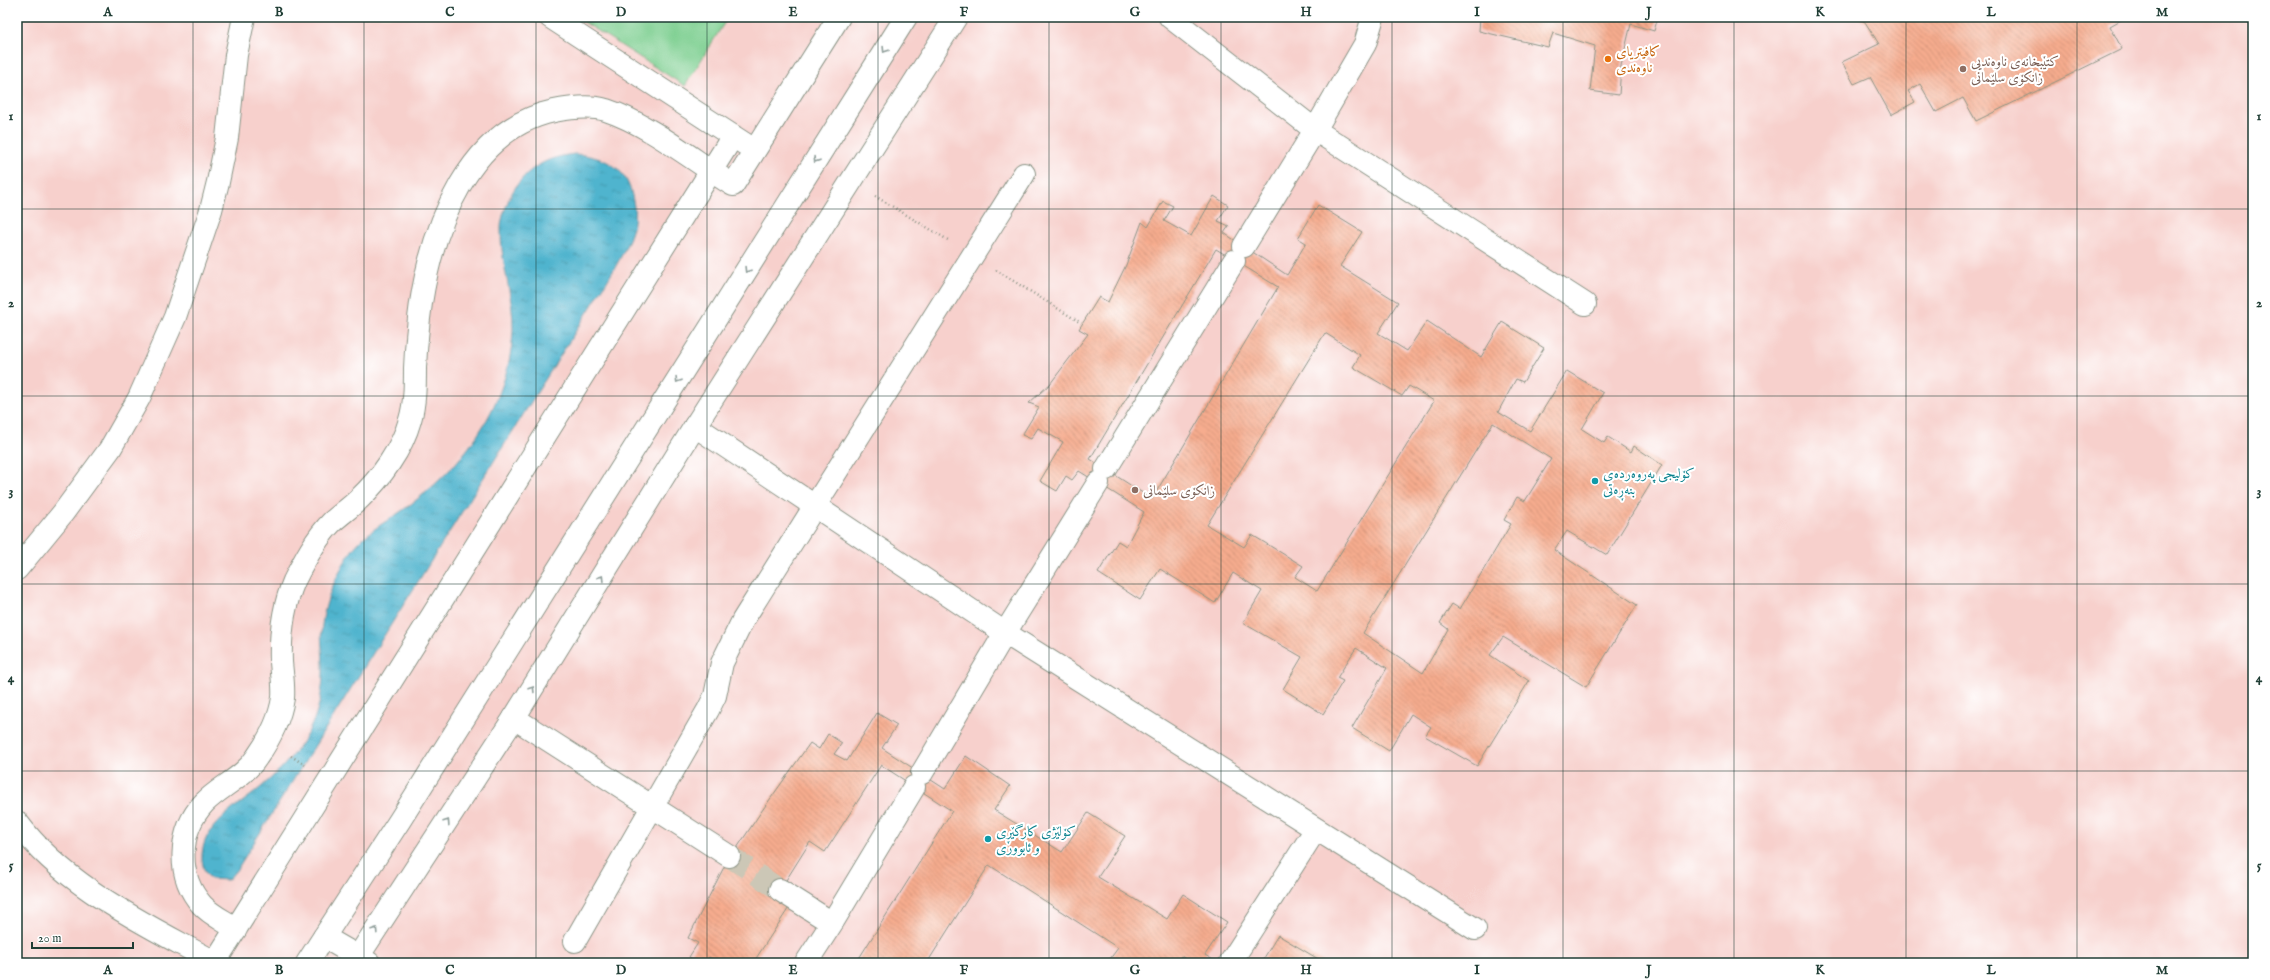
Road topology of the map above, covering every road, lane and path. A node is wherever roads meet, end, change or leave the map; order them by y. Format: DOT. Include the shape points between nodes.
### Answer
graph roads {
  1 [pos="244,17"];
  2 [pos="550,17"];
  3 [pos="839,17"];
  4 [pos="906,17"];
  5 [pos="956,17"];
  6 [pos="1170,17"];
  7 [pos="1373,17"];
  8 [pos="1315,130"];
  9 [pos="733,136"];
  10 [pos="755,150"];
  11 [pos="711,171"];
  12 [pos="1024,174"];
  13 [pos="1585,304"];
  14 [pos="695,426"];
  15 [pos="814,505"];
  16 [pos="17,569"];
  17 [pos="1005,633"];
  18 [pos="514,718"];
  19 [pos="287,753"];
  20 [pos="308,767"];
  21 [pos="651,807"];
  22 [pos="17,822"];
  23 [pos="1316,829"];
  24 [pos="728,856"];
  25 [pos="780,890"];
  26 [pos="832,923"];
  27 [pos="236,929"];
  28 [pos="1475,929"];
  29 [pos="324,937"];
  30 [pos="575,941"];
  31 [pos="360,961"];
  32 [pos="216,963"];
  33 [pos="307,963"];
  34 [pos="806,963"];
  35 [pos="1230,963"];
  1 -- 16 [label="street" via="236,55 227,138 218,182 175,317 139,398 110,450"];
  2 -- 9 [label="street"];
  3 -- 10 [label="street"];
  4 -- 29 [label="street, one-way"];
  5 -- 14 [label="street"];
  6 -- 8 [label="street"];
  7 -- 8 [label="street" via="1365,44"];
  8 -- 13 [label="street"];
  8 -- 17 [label="street"];
  9 -- 10 [label="street"];
  9 -- 11 [label="street"];
  10 -- 11 [label="street" via="733,185"];
  11 -- 27 [label="street"];
  11 -- 27 [label="street" via="628,118 603,109 579,108 537,115 515,126 496,140 463,180 443,219 428,269 421,302 412,410 405,434 393,457 373,484 332,523 305,560 288,598 284,614 281,650 283,695 273,728 254,762 205,802 185,836 184,861 190,886 206,908"];
  12 -- 15 [label="street"];
  14 -- 15 [label="street"];
  18 -- 14 [label="street, one-way"];
  15 -- 17 [label="street"];
  15 -- 21 [label="street" via="743,620 722,663 715,696"];
  17 -- 23 [label="street"];
  17 -- 26 [label="street"];
  18 -- 21 [label="street"];
  31 -- 18 [label="street, one-way"];
  19 -- 20 [label="path"];
  21 -- 24 [label="street"];
  21 -- 30 [label="street"];
  22 -- 32 [label="street" via="36,846 67,874 171,939"];
  23 -- 28 [label="street"];
  23 -- 35 [label="street"];
  25 -- 26 [label="street"];
  26 -- 34 [label="street"];
  27 -- 32 [label="street"];
  29 -- 31 [label="street"];
  29 -- 33 [label="street"];
}
